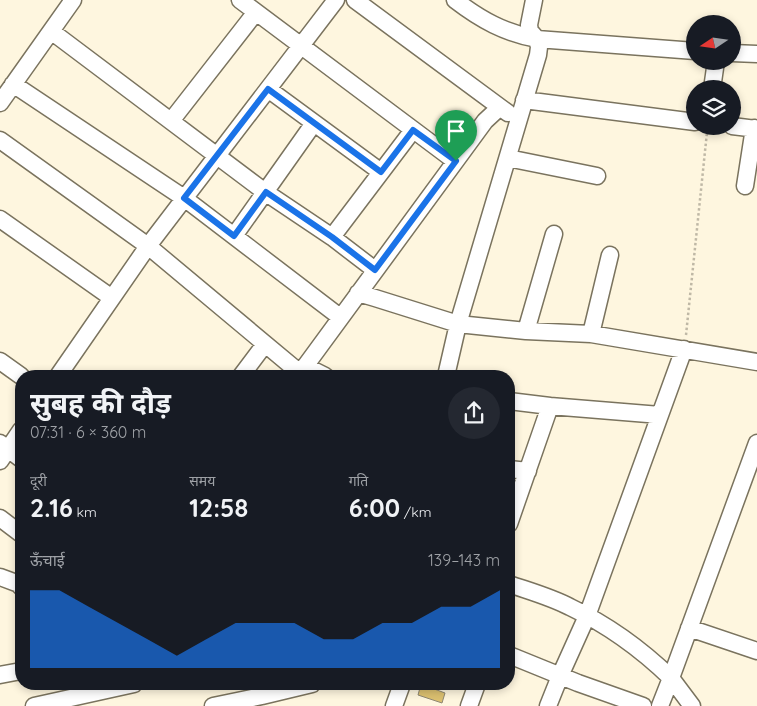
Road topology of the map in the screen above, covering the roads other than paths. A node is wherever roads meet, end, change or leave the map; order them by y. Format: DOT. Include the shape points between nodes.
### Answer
graph roads {
  1 [pos="73,0"];
  2 [pos="240,0"];
  3 [pos="336,0"];
  4 [pos="355,0"];
  5 [pos="455,0"];
  6 [pos="534,0"];
  7 [pos="256,12"];
  8 [pos="51,31"];
  9 [pos="537,39"];
  10 [pos="301,46"];
  11 [pos="686,49"];
  12 [pos="741,53"];
  13 [pos="757,54"];
  14 [pos="13,84"];
  15 [pos="268,89"];
  16 [pos="524,100"];
  17 [pos="0,103"];
  18 [pos="500,108"];
  19 [pos="171,120"];
  20 [pos="519,120"];
  21 [pos="686,121"];
  22 [pos="314,123"];
  23 [pos="741,127"];
  24 [pos="756,128"];
  25 [pos="413,130"];
  26 [pos="0,140"];
  27 [pos="217,155"];
  28 [pos="508,158"];
  29 [pos="456,161"];
  30 [pos="381,172"];
  31 [pos="597,176"];
  32 [pos="745,186"];
  33 [pos="266,192"];
  34 [pos="184,198"];
  35 [pos="0,219"];
  36 [pos="554,234"];
  37 [pos="234,236"];
  38 [pos="332,237"];
  39 [pos="148,246"];
  40 [pos="610,255"];
  41 [pos="375,270"];
  42 [pos="358,294"];
  43 [pos="112,298"];
  44 [pos="340,317"];
  45 [pos="458,324"];
  46 [pos="526,331"];
  47 [pos="591,334"];
  48 [pos="266,344"];
  49 [pos="684,349"];
  50 [pos="0,361"];
  51 [pos="757,362"];
  52 [pos="62,370"];
  53 [pos="246,370"];
  54 [pos="298,370"];
  55 [pos="302,370"];
  56 [pos="447,370"];
  57 [pos="15,372"];
  58 [pos="515,402"];
  59 [pos="550,406"];
  60 [pos="660,416"];
  61 [pos="15,437"];
  62 [pos="757,443"];
  63 [pos="3,451"];
  64 [pos="15,456"];
  65 [pos="515,470"];
  66 [pos="528,471"];
  67 [pos="515,507"];
  68 [pos="0,518"];
  69 [pos="15,529"];
  70 [pos="0,577"];
  71 [pos="15,583"];
  72 [pos="515,586"];
  73 [pos="587,616"];
  74 [pos="689,628"];
  75 [pos="757,651"];
  76 [pos="515,657"];
  77 [pos="15,672"];
  78 [pos="0,675"];
  79 [pos="560,676"];
  80 [pos="671,678"];
  81 [pos="84,690"];
  82 [pos="287,690"];
  83 [pos="400,690"];
  84 [pos="475,690"];
  85 [pos="34,706"];
  86 [pos="213,706"];
  87 [pos="394,706"];
  88 [pos="468,706"];
  89 [pos="548,706"];
  90 [pos="643,706"];
  91 [pos="660,706"];
  92 [pos="692,706"];
  1 -- 8 [label="street"];
  2 -- 7 [label="street"];
  3 -- 10 [label="street"];
  4 -- 18 [label="street"];
  5 -- 9 [label="street" via="490,23 516,35"];
  6 -- 9 [label="street" via="529,25"];
  7 -- 10 [label="street"];
  7 -- 19 [label="street"];
  8 -- 14 [label="street"];
  8 -- 19 [label="street"];
  9 -- 11 [label="street"];
  9 -- 16 [label="street" via="538,55"];
  10 -- 15 [label="street"];
  10 -- 25 [label="street"];
  12 -- 13 [label="street"];
  14 -- 17 [label="street"];
  14 -- 34 [label="street"];
  15 -- 22 [label="street"];
  15 -- 27 [label="street"];
  16 -- 20 [label="street"];
  16 -- 21 [label="street"];
  18 -- 20 [label="street"];
  18 -- 29 [label="street" via="485,121"];
  19 -- 27 [label="street"];
  20 -- 28 [label="street"];
  22 -- 30 [label="street"];
  22 -- 33 [label="street"];
  23 -- 24 [label="street"];
  24 -- 32 [label="street"];
  25 -- 29 [label="street"];
  25 -- 30 [label="street"];
  26 -- 39 [label="street"];
  27 -- 33 [label="street"];
  27 -- 34 [label="street"];
  28 -- 31 [label="street"];
  28 -- 45 [label="street"];
  29 -- 41 [label="street"];
  30 -- 38 [label="street"];
  33 -- 37 [label="street"];
  33 -- 38 [label="street"];
  34 -- 37 [label="street"];
  34 -- 39 [label="street"];
  35 -- 43 [label="street"];
  36 -- 46 [label="street"];
  37 -- 44 [label="street"];
  38 -- 41 [label="street"];
  39 -- 43 [label="street"];
  39 -- 48 [label="street"];
  40 -- 47 [label="street"];
  41 -- 42 [label="street"];
  42 -- 44 [label="street"];
  42 -- 45 [label="street"];
  43 -- 52 [label="street"];
  44 -- 55 [label="street"];
  45 -- 46 [label="street"];
  45 -- 56 [label="street"];
  46 -- 47 [label="street"];
  47 -- 49 [label="street"];
  48 -- 53 [label="street"];
  48 -- 54 [label="street"];
  49 -- 51 [label="street"];
  49 -- 60 [label="street"];
  50 -- 57 [label="street"];
  58 -- 59 [label="street"];
  59 -- 60 [label="street"];
  59 -- 66 [label="street"];
  60 -- 73 [label="street"];
  61 -- 63 [label="street"];
  62 -- 74 [label="street"];
  63 -- 64 [label="street"];
  65 -- 66 [label="street"];
  66 -- 67 [label="street"];
  68 -- 69 [label="street"];
  70 -- 71 [label="street"];
  72 -- 73 [label="street"];
  73 -- 79 [label="street"];
  73 -- 80 [label="street" via="609,628"];
  74 -- 75 [label="street"];
  74 -- 80 [label="street"];
  76 -- 79 [label="street"];
  77 -- 78 [label="street"];
  79 -- 89 [label="street"];
  79 -- 90 [label="street"];
  80 -- 91 [label="street"];
  80 -- 92 [label="street"];
  81 -- 85 [label="street"];
  82 -- 86 [label="street"];
  83 -- 87 [label="street"];
  84 -- 88 [label="street"];
}
